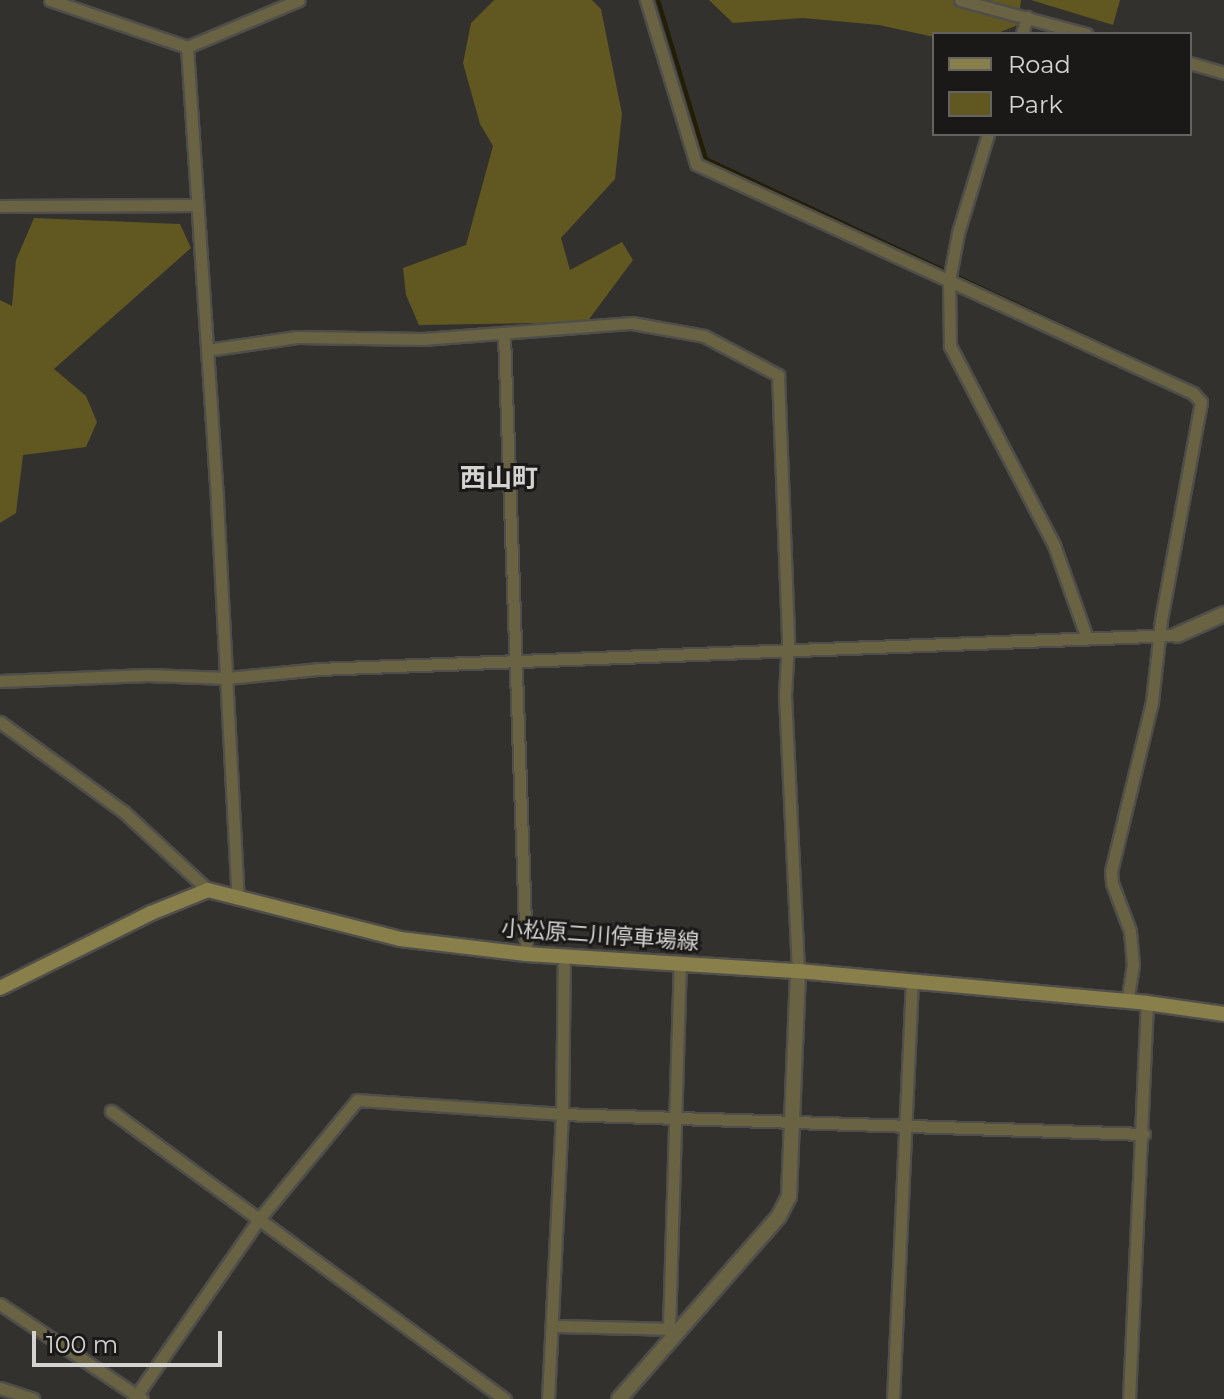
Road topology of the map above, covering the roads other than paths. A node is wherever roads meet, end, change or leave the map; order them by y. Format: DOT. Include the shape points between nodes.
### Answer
graph roads {
  1 [pos="50,0"];
  2 [pos="299,0"];
  3 [pos="646,0"];
  4 [pos="960,0"];
  5 [pos="1027,17"];
  6 [pos="1023,32"];
  7 [pos="1079,32"];
  8 [pos="187,47"];
  9 [pos="1192,64"];
  10 [pos="1224,73"];
  11 [pos="987,136"];
  12 [pos="196,205"];
  13 [pos="0,206"];
  14 [pos="949,281"];
  15 [pos="504,335"];
  16 [pos="207,350"];
  17 [pos="1224,614"];
  18 [pos="1177,635"];
  19 [pos="1159,636"];
  20 [pos="1087,638"];
  21 [pos="788,651"];
  22 [pos="518,661"];
  23 [pos="227,678"];
  24 [pos="0,681"];
  25 [pos="0,722"];
  26 [pos="208,890"];
  27 [pos="238,898"];
  28 [pos="526,954"];
  29 [pos="564,957"];
  30 [pos="680,963"];
  31 [pos="798,971"];
  32 [pos="912,984"];
  33 [pos="0,988"];
  34 [pos="1127,1002"];
  35 [pos="1147,1003"];
  36 [pos="1224,1014"];
  37 [pos="111,1111"];
  38 [pos="562,1114"];
  39 [pos="677,1118"];
  40 [pos="792,1123"];
  41 [pos="907,1128"];
  42 [pos="1144,1134"];
  43 [pos="259,1219"];
  44 [pos="0,1304"];
  45 [pos="553,1326"];
  46 [pos="674,1329"];
  47 [pos="0,1388"];
  48 [pos="138,1398"];
  49 [pos="33,1399"];
  50 [pos="505,1399"];
  51 [pos="548,1399"];
  52 [pos="619,1399"];
  53 [pos="893,1399"];
  54 [pos="1129,1399"];
  1 -- 8 [label="street"];
  2 -- 8 [label="street"];
  3 -- 14 [label="street" via="696,164"];
  4 -- 5 [label="street"];
  5 -- 6 [label="street"];
  5 -- 7 [label="street"];
  8 -- 12 [label="street"];
  9 -- 10 [label="street"];
  11 -- 14 [label="street"];
  12 -- 13 [label="street"];
  12 -- 16 [label="street"];
  14 -- 19 [label="street" via="1193,393 1201,402"];
  14 -- 20 [label="street" via="950,346 1054,545"];
  15 -- 16 [label="street" via="297,337"];
  15 -- 21 [label="street" via="632,323 669,327 704,336 778,375"];
  15 -- 22 [label="street"];
  16 -- 23 [label="street"];
  17 -- 18 [label="street"];
  18 -- 19 [label="street"];
  19 -- 20 [label="street"];
  19 -- 34 [label="street" via="1152,702 1111,871 1131,943"];
  20 -- 21 [label="street"];
  21 -- 22 [label="street"];
  21 -- 31 [label="street" via="785,695"];
  22 -- 23 [label="street"];
  22 -- 28 [label="street"];
  23 -- 24 [label="street" via="148,675"];
  23 -- 27 [label="street"];
  25 -- 26 [label="street" via="124,812"];
  26 -- 27 [label="main road, 小松原二川停車場線"];
  26 -- 33 [label="main road"];
  27 -- 28 [label="main road, 小松原二川停車場線" via="400,939"];
  28 -- 29 [label="main road, 小松原二川停車場線"];
  29 -- 30 [label="main road, 小松原二川停車場線"];
  29 -- 38 [label="street"];
  30 -- 31 [label="main road, 小松原二川停車場線"];
  30 -- 39 [label="street"];
  31 -- 32 [label="main road, 小松原二川停車場線"];
  31 -- 40 [label="street"];
  32 -- 34 [label="main road, 小松原二川停車場線"];
  32 -- 41 [label="street"];
  34 -- 35 [label="main road, 小松原二川停車場線"];
  35 -- 36 [label="main road, 小松原二川停車場線"];
  35 -- 42 [label="street"];
  37 -- 43 [label="street"];
  38 -- 39 [label="street"];
  38 -- 43 [label="street" via="357,1100"];
  38 -- 45 [label="street"];
  39 -- 40 [label="street"];
  39 -- 46 [label="street"];
  40 -- 41 [label="street"];
  40 -- 46 [label="street" via="789,1196 779,1216"];
  41 -- 42 [label="street"];
  41 -- 53 [label="street"];
  42 -- 54 [label="street"];
  43 -- 48 [label="street"];
  43 -- 50 [label="street"];
  44 -- 48 [label="street"];
  45 -- 46 [label="street"];
  45 -- 51 [label="street"];
  46 -- 52 [label="street"];
  47 -- 49 [label="street"];
}
